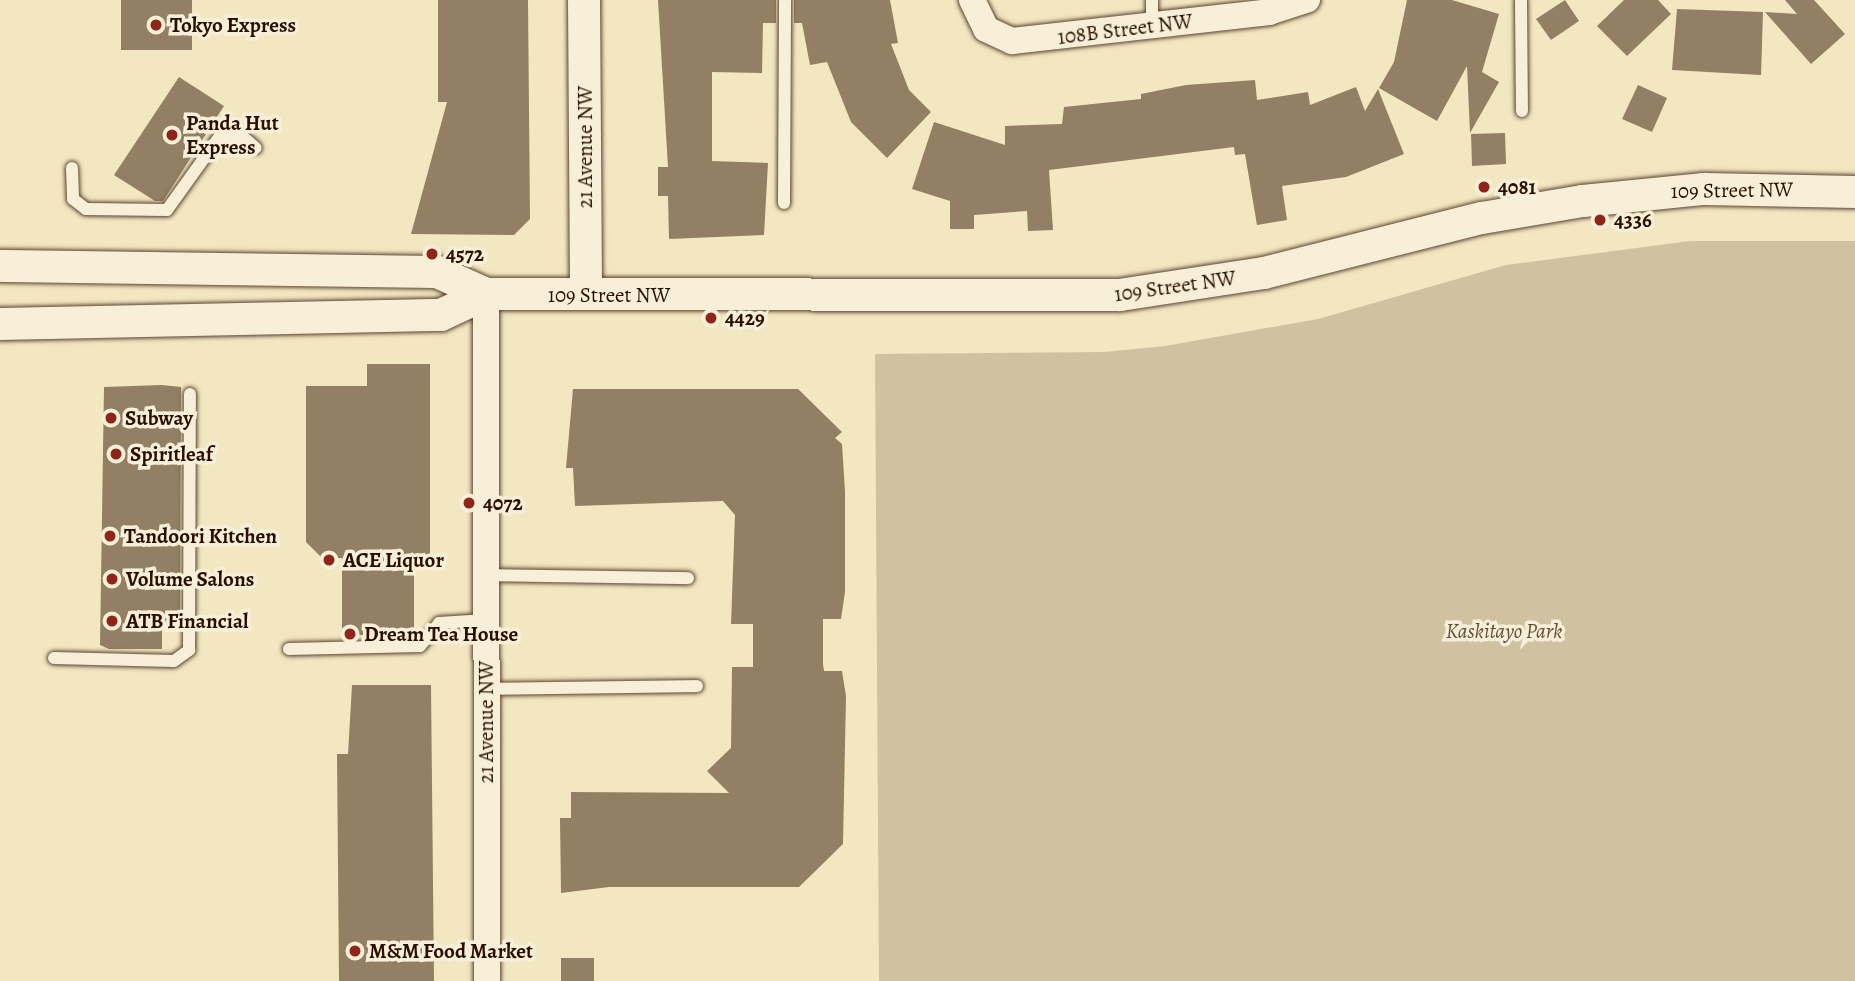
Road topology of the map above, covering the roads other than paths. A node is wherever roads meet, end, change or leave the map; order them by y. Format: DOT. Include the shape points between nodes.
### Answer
graph roads {
  1 [pos="584,0"];
  2 [pos="785,0"];
  3 [pos="972,0"];
  4 [pos="1307,0"];
  5 [pos="1521,0"];
  6 [pos="1152,13"];
  7 [pos="1522,111"];
  8 [pos="256,148"];
  9 [pos="72,168"];
  10 [pos="1855,192"];
  11 [pos="785,203"];
  12 [pos="0,267"];
  13 [pos="486,294"];
  14 [pos="586,294"];
  15 [pos="0,324"];
  16 [pos="190,394"];
  17 [pos="486,575"];
  18 [pos="688,578"];
  19 [pos="486,620"];
  20 [pos="289,649"];
  21 [pos="54,658"];
  22 [pos="697,686"];
  23 [pos="486,690"];
  24 [pos="487,981"];
  1 -- 14 [label="street, 21 Avenue NW"];
  2 -- 11 [label="lane"];
  3 -- 6 [label="street, 108B Street NW" via="986,29 1012,41"];
  4 -- 6 [label="street, 108B Street NW" via="1269,12"];
  5 -- 7 [label="lane"];
  8 -- 9 [label="lane" via="242,136 220,136 167,210 86,209 74,199"];
  10 -- 14 [label="street, 109 Street NW" via="1704,189 1583,201 1470,221 1264,273 1120,295"];
  12 -- 13 [label="street, 109 Street NW" via="437,272"];
  13 -- 14 [label="street, 109 Street NW"];
  13 -- 15 [label="street, 109 Street NW" via="441,315"];
  13 -- 17 [label="street, 21 Avenue NW"];
  16 -- 21 [label="lane" via="189,650 174,661"];
  17 -- 18 [label="lane"];
  17 -- 19 [label="street, 21 Avenue NW"];
  19 -- 20 [label="lane" via="444,621 420,646"];
  19 -- 23 [label="street, 21 Avenue NW"];
  22 -- 23 [label="lane"];
  23 -- 24 [label="street, 21 Avenue NW"];
}
